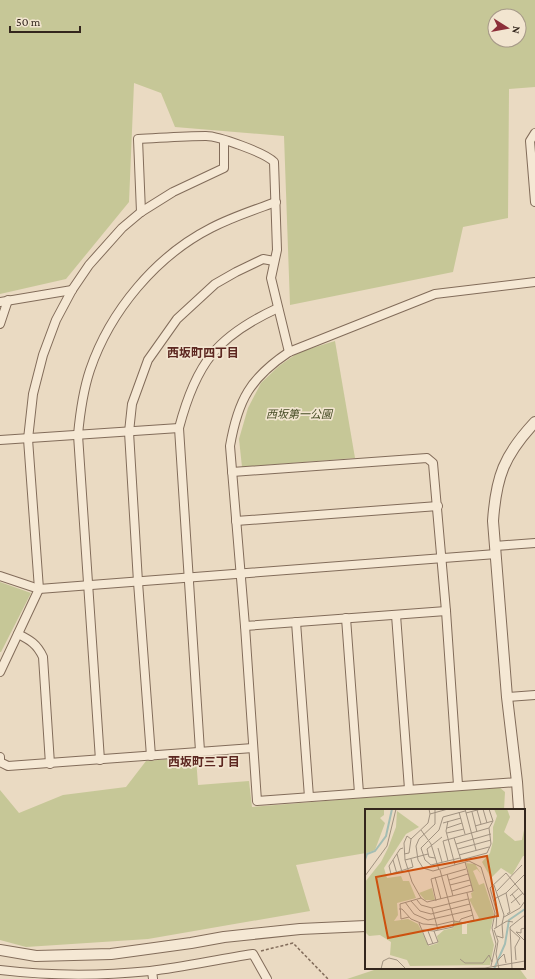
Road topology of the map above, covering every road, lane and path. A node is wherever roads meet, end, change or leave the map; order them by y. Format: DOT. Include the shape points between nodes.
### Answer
graph roads {
  1 [pos="535,133"];
  2 [pos="224,141"];
  3 [pos="534,181"];
  4 [pos="276,202"];
  5 [pos="535,202"];
  6 [pos="142,212"];
  7 [pos="274,261"];
  8 [pos="535,282"];
  9 [pos="72,290"];
  10 [pos="4,301"];
  11 [pos="278,308"];
  12 [pos="0,324"];
  13 [pos="289,352"];
  14 [pos="535,422"];
  15 [pos="179,428"];
  16 [pos="130,432"];
  17 [pos="78,435"];
  18 [pos="28,438"];
  19 [pos="0,440"];
  20 [pos="232,472"];
  21 [pos="438,506"];
  22 [pos="236,521"];
  23 [pos="535,543"];
  24 [pos="495,550"];
  25 [pos="442,558"];
  26 [pos="241,574"];
  27 [pos="0,576"];
  28 [pos="188,578"];
  29 [pos="138,582"];
  30 [pos="88,586"];
  31 [pos="39,589"];
  32 [pos="446,611"];
  33 [pos="396,615"];
  34 [pos="346,618"];
  35 [pos="296,622"];
  36 [pos="245,626"];
  37 [pos="18,634"];
  38 [pos="0,672"];
  39 [pos="535,695"];
  40 [pos="507,697"];
  41 [pos="253,748"];
  42 [pos="200,751"];
  43 [pos="151,756"];
  44 [pos="0,757"];
  45 [pos="100,760"];
  46 [pos="50,764"];
  47 [pos="517,782"];
  48 [pos="458,785"];
  49 [pos="409,789"];
  50 [pos="359,793"];
  51 [pos="309,797"];
  52 [pos="519,809"];
  53 [pos="365,926"];
  54 [pos="0,950"];
  55 [pos="253,954"];
  56 [pos="0,970"];
  57 [pos="152,975"];
  58 [pos="41,976"];
  59 [pos="267,979"];
  60 [pos="328,979"];
  1 -- 3 [label="street" via="530,141"];
  2 -- 4 [label="street" via="257,151 274,162"];
  2 -- 6 [label="street" via="224,168 192,182"];
  2 -- 6 [label="street" via="208,136 138,139"];
  3 -- 5 [label="street"];
  4 -- 7 [label="street" via="277,250"];
  4 -- 17 [label="street" via="211,228 177,249 138,285 104,337 90,370 80,410"];
  6 -- 9 [label="street" via="122,228 102,250"];
  7 -- 11 [label="street" via="271,278"];
  7 -- 16 [label="street" via="263,259 222,280 197,299 177,319 148,360 132,404"];
  8 -- 13 [label="street" via="435,294"];
  9 -- 10 [label="street"];
  9 -- 18 [label="street" via="56,320 43,355 33,394"];
  10 -- 12 [label="street"];
  11 -- 13 [label="street"];
  11 -- 15 [label="street" via="254,319 224,339 193,383"];
  13 -- 20 [label="street" via="267,368 244,396 235,418 230,446"];
  14 -- 24 [label="street" via="520,438 505,462 495,492"];
  15 -- 16 [label="street"];
  15 -- 28 [label="street"];
  16 -- 17 [label="street"];
  16 -- 29 [label="street"];
  17 -- 18 [label="street"];
  17 -- 30 [label="street"];
  18 -- 19 [label="street"];
  18 -- 31 [label="street"];
  20 -- 21 [label="street" via="427,458 433,463"];
  20 -- 22 [label="street"];
  21 -- 22 [label="street"];
  21 -- 25 [label="street"];
  22 -- 26 [label="street"];
  23 -- 24 [label="street"];
  24 -- 25 [label="street"];
  24 -- 40 [label="street"];
  25 -- 26 [label="street"];
  25 -- 32 [label="street"];
  26 -- 28 [label="street"];
  26 -- 36 [label="street"];
  27 -- 31 [label="street"];
  28 -- 29 [label="street"];
  28 -- 42 [label="street"];
  29 -- 30 [label="street"];
  29 -- 43 [label="street"];
  30 -- 31 [label="street"];
  30 -- 45 [label="street"];
  31 -- 37 [label="street"];
  32 -- 33 [label="street"];
  32 -- 48 [label="street"];
  33 -- 34 [label="street"];
  33 -- 49 [label="street"];
  34 -- 35 [label="street"];
  34 -- 50 [label="street"];
  35 -- 36 [label="street"];
  35 -- 51 [label="street"];
  36 -- 41 [label="street"];
  37 -- 38 [label="street"];
  37 -- 46 [label="street" via="34,642 43,657"];
  39 -- 40 [label="street"];
  40 -- 47 [label="street"];
  41 -- 42 [label="street"];
  41 -- 51 [label="street" via="257,800"];
  42 -- 43 [label="street"];
  43 -- 45 [label="street"];
  44 -- 46 [label="street" via="0,762 8,766"];
  45 -- 46 [label="street"];
  47 -- 48 [label="street"];
  47 -- 52 [label="street"];
  48 -- 49 [label="street"];
  49 -- 50 [label="street"];
  50 -- 51 [label="street"];
  53 -- 54 [label="street" via="300,929 224,937 111,954 36,956"];
  55 -- 57 [label="street"];
  55 -- 59 [label="street"];
  55 -- 60 [label="path" via="293,943"];
  56 -- 58 [label="street"];
  57 -- 58 [label="street"];
}
